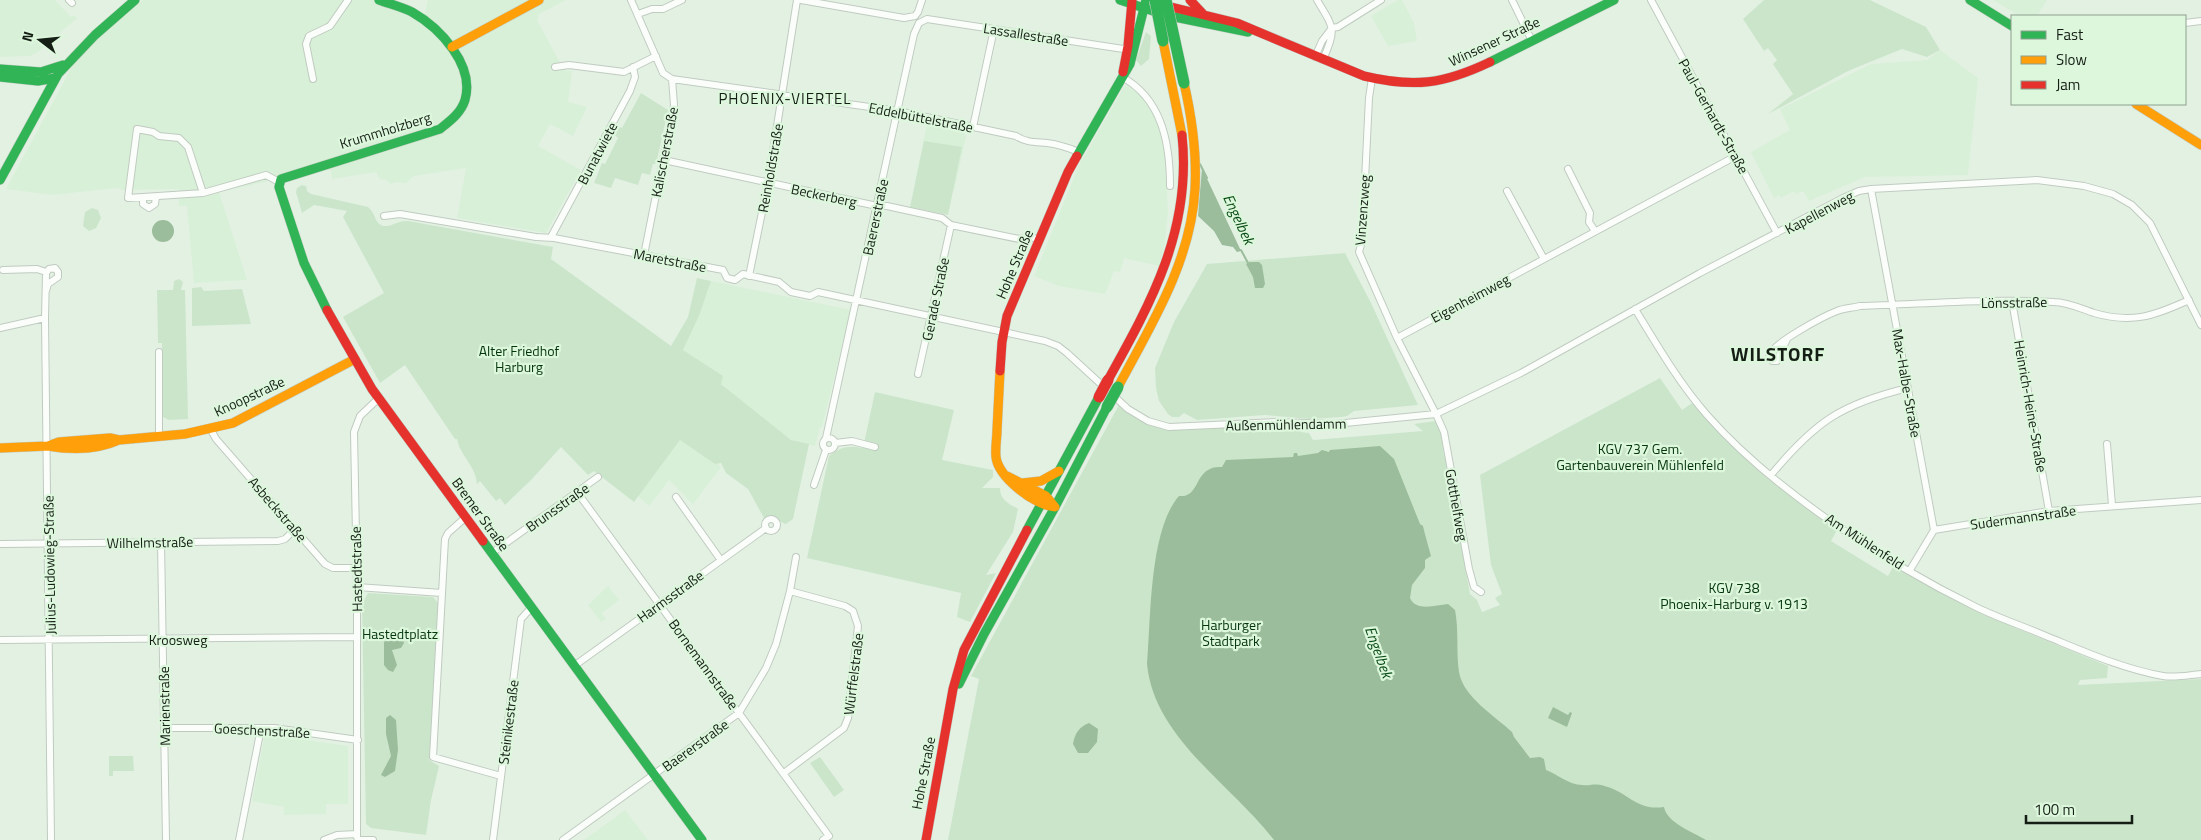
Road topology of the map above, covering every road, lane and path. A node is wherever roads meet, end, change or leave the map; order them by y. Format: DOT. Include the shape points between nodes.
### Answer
graph roads {
  1 [pos="135,0"];
  2 [pos="348,0"];
  3 [pos="379,0"];
  4 [pos="538,0"];
  5 [pos="631,0"];
  6 [pos="682,0"];
  7 [pos="799,0"];
  8 [pos="922,0"];
  9 [pos="1120,0"];
  10 [pos="1166,0"];
  11 [pos="1190,0"];
  12 [pos="1317,0"];
  13 [pos="1380,0"];
  14 [pos="1512,0"];
  15 [pos="1614,0"];
  16 [pos="1651,0"];
  17 [pos="1970,0"];
  18 [pos="1131,2"];
  19 [pos="1146,2"];
  20 [pos="638,14"];
  21 [pos="1204,14"];
  22 [pos="915,16"];
  23 [pos="2201,21"];
  24 [pos="919,23"];
  25 [pos="2186,24"];
  26 [pos="2011,25"];
  27 [pos="1332,28"];
  28 [pos="994,29"];
  29 [pos="1269,38"];
  30 [pos="1532,40"];
  31 [pos="452,47"];
  32 [pos="1131,50"];
  33 [pos="656,56"];
  34 [pos="1319,59"];
  35 [pos="66,64"];
  36 [pos="555,67"];
  37 [pos="633,67"];
  38 [pos="0,69"];
  39 [pos="36,76"];
  40 [pos="0,77"];
  41 [pos="1122,77"];
  42 [pos="1372,78"];
  43 [pos="313,79"];
  44 [pos="672,79"];
  45 [pos="51,83"];
  46 [pos="782,94"];
  47 [pos="2138,105"];
  48 [pos="40,107"];
  49 [pos="898,111"];
  50 [pos="972,127"];
  51 [pos="2201,145"];
  52 [pos="1079,152"];
  53 [pos="1736,156"];
  54 [pos="664,160"];
  55 [pos="1568,170"];
  56 [pos="0,180"];
  57 [pos="278,182"];
  58 [pos="768,183"];
  59 [pos="1170,186"];
  60 [pos="1871,189"];
  61 [pos="1507,191"];
  62 [pos="203,193"];
  63 [pos="143,197"];
  64 [pos="156,197"];
  65 [pos="878,206"];
  66 [pos="384,216"];
  67 [pos="951,225"];
  68 [pos="1595,231"];
  69 [pos="1777,234"];
  70 [pos="551,237"];
  71 [pos="1040,240"];
  72 [pos="1178,252"];
  73 [pos="644,255"];
  74 [pos="1544,259"];
  75 [pos="3,270"];
  76 [pos="46,272"];
  77 [pos="750,276"];
  78 [pos="46,290"];
  79 [pos="857,300"];
  80 [pos="2189,300"];
  81 [pos="2012,301"];
  82 [pos="1893,305"];
  83 [pos="1635,309"];
  84 [pos="931,316"];
  85 [pos="45,318"];
  86 [pos="2201,325"];
  87 [pos="0,328"];
  88 [pos="1003,331"];
  89 [pos="1397,338"];
  90 [pos="1787,339"];
  91 [pos="159,352"];
  92 [pos="355,359"];
  93 [pos="918,374"];
  94 [pos="1113,384"];
  95 [pos="1908,388"];
  96 [pos="379,398"];
  97 [pos="1436,414"];
  98 [pos="211,430"];
  99 [pos="159,437"];
  100 [pos="826,438"];
  101 [pos="835,443"];
  102 [pos="2107,444"];
  103 [pos="48,446"];
  104 [pos="875,447"];
  105 [pos="0,448"];
  106 [pos="826,450"];
  107 [pos="1059,472"];
  108 [pos="1771,475"];
  109 [pos="1007,476"];
  110 [pos="598,478"];
  111 [pos="1020,482"];
  112 [pos="814,485"];
  113 [pos="578,492"];
  114 [pos="676,497"];
  115 [pos="1043,500"];
  116 [pos="2201,500"];
  117 [pos="2112,505"];
  118 [pos="1055,507"];
  119 [pos="2049,511"];
  120 [pos="466,517"];
  121 [pos="766,528"];
  122 [pos="296,530"];
  123 [pos="1934,530"];
  124 [pos="161,542"];
  125 [pos="0,544"];
  126 [pos="48,544"];
  127 [pos="492,553"];
  128 [pos="796,557"];
  129 [pos="720,559"];
  130 [pos="356,568"];
  131 [pos="1910,570"];
  132 [pos="357,587"];
  133 [pos="790,590"];
  134 [pos="1482,592"];
  135 [pos="442,593"];
  136 [pos="660,604"];
  137 [pos="531,608"];
  138 [pos="356,637"];
  139 [pos="49,639"];
  140 [pos="163,639"];
  141 [pos="0,640"];
  142 [pos="574,666"];
  143 [pos="2201,674"];
  144 [pos="950,711"];
  145 [pos="739,713"];
  146 [pos="165,728"];
  147 [pos="260,728"];
  148 [pos="358,740"];
  149 [pos="784,774"];
  150 [pos="654,775"];
  151 [pos="502,776"];
  152 [pos="357,837"];
  153 [pos="826,838"];
  154 [pos="51,840"];
  155 [pos="166,840"];
  156 [pos="239,840"];
  157 [pos="324,840"];
  158 [pos="373,840"];
  159 [pos="493,840"];
  160 [pos="563,840"];
  161 [pos="702,840"];
  162 [pos="926,840"];
  1 -- 35 [label="main road"];
  2 -- 43 [label="street" via="330,26 309,36 306,44"];
  3 -- 31 [label="main road" via="414,14 438,31"];
  4 -- 31 [label="main road"];
  5 -- 20 [label="street"];
  6 -- 20 [label="street" via="662,9 652,8"];
  7 -- 22 [label="street" via="904,18"];
  7 -- 46 [label="street, Reinholdstraße"];
  8 -- 22 [label="street"];
  9 -- 18 [label="main road, Winsener Straße"];
  10 -- 72 [label="main road, bridge" via="1188,98 1196,166 1194,210"];
  11 -- 21 [label="main road"];
  12 -- 27 [label="street"];
  13 -- 27 [label="street"];
  14 -- 30 [label="street"];
  15 -- 30 [label="main road, Winsener Straße"];
  16 -- 53 [label="street, Paul-Gerhardt-Straße"];
  17 -- 26 [label="main road"];
  18 -- 19 [label="main road, Winsener Straße"];
  18 -- 32 [label="main road, Hohe Straße"];
  19 -- 21 [label="main road, Winsener Straße"];
  19 -- 29 [label="main road, Winsener Straße"];
  19 -- 32 [label="main road, Hohe Straße"];
  19 -- 72 [label="main road, bridge" via="1177,106 1184,161"];
  20 -- 33 [label="street"];
  21 -- 29 [label="main road, Winsener Straße" via="1237,23"];
  22 -- 24 [label="street"];
  23 -- 25 [label="street"];
  24 -- 28 [label="street, Lassallestraße" via="927,19"];
  24 -- 49 [label="street, Baererstraße"];
  27 -- 34 [label="street" via="1333,37"];
  28 -- 32 [label="street, Lassallestraße"];
  28 -- 50 [label="street"];
  29 -- 34 [label="main road, Winsener Straße"];
  30 -- 42 [label="main road, Winsener Straße" via="1463,75 1441,81 1403,83"];
  31 -- 57 [label="main road, Krummholzberg" via="464,70 468,88 460,110 448,124 432,132 289,175"];
  32 -- 41 [label="main road, Hohe Straße"];
  33 -- 37 [label="street"];
  33 -- 44 [label="street" via="663,73"];
  34 -- 42 [label="main road, Winsener Straße"];
  35 -- 39 [label="main road"];
  35 -- 45 [label="main road"];
  36 -- 37 [label="street" via="569,65 624,72"];
  37 -- 70 [label="street, Bunatwiete" via="635,77 632,86"];
  38 -- 39 [label="main road"];
  39 -- 40 [label="main road"];
  39 -- 45 [label="main road"];
  39 -- 48 [label="main road"];
  41 -- 52 [label="main road, Hohe Straße"];
  41 -- 59 [label="street" via="1143,91 1155,108 1166,143"];
  42 -- 89 [label="street, Vinzenzweg" via="1359,252"];
  44 -- 46 [label="street, Eddelbüttelstraße"];
  44 -- 54 [label="street, Kalischerstraße" via="674,105"];
  45 -- 48 [label="main road"];
  46 -- 49 [label="street, Eddelbüttelstraße"];
  46 -- 58 [label="street, Reinholdstraße"];
  47 -- 51 [label="main road"];
  48 -- 56 [label="main road"];
  49 -- 50 [label="street, Eddelbüttelstraße"];
  49 -- 65 [label="street, Baererstraße"];
  50 -- 52 [label="street, Eddelbüttelstraße"];
  52 -- 71 [label="main road, Hohe Straße"];
  53 -- 68 [label="street, Eigenheimweg"];
  53 -- 69 [label="street, Paul-Gerhardt-Straße"];
  54 -- 58 [label="street, Beckerberg"];
  54 -- 73 [label="street, Kalischerstraße"];
  55 -- 68 [label="street" via="1590,213 1589,222"];
  57 -- 62 [label="street" via="266,176"];
  57 -- 92 [label="main road, Bremer Straße" via="304,263"];
  58 -- 65 [label="street, Beckerberg"];
  58 -- 77 [label="street, Reinholdstraße"];
  60 -- 69 [label="street, Kapellenweg" via="1843,198"];
  60 -- 80 [label="street, Kapellenweg" via="2037,180 2084,186 2113,194 2132,205 2150,223"];
  60 -- 82 [label="street, Max-Halbe-Straße"];
  61 -- 74 [label="street"];
  62 -- 63 [label="street" via="185,144 179,138 137,129 128,198"];
  62 -- 64 [label="street"];
  63 -- 64 [label="street"];
  63 -- 64 [label="street" via="149,208 155,204"];
  65 -- 67 [label="street, Beckerberg" via="942,218"];
  65 -- 79 [label="street, Baererstraße"];
  66 -- 70 [label="street, Maretstraße" via="400,214"];
  67 -- 71 [label="street, Beckerberg" via="1019,239 1031,237"];
  67 -- 84 [label="street, Gerade Straße"];
  68 -- 74 [label="street, Eigenheimweg"];
  69 -- 83 [label="street, Kapellenweg"];
  70 -- 73 [label="street, Maretstraße"];
  71 -- 88 [label="main road, Hohe Straße"];
  72 -- 94 [label="main road" via="1150,302"];
  73 -- 77 [label="street, Maretstraße" via="723,270 727,278 735,280 743,274"];
  74 -- 89 [label="street, Eigenheimweg"];
  75 -- 76 [label="street" via="37,269"];
  76 -- 78 [label="street, Julius-Ludowieg-Straße"];
  76 -- 78 [label="street, Julius-Ludowieg-Straße" via="52,268 59,274"];
  77 -- 79 [label="street, Maretstraße" via="779,282 791,292 810,296 818,292"];
  78 -- 85 [label="street, Julius-Ludowieg-Straße"];
  79 -- 84 [label="street, Maretstraße"];
  79 -- 100 [label="street, Baererstraße"];
  80 -- 81 [label="street, Lönsstraße" via="2170,309 2126,320 2057,302"];
  80 -- 86 [label="street, Kapellenweg"];
  81 -- 82 [label="street, Lönsstraße"];
  81 -- 119 [label="street, Heinrich-Heine-Straße"];
  82 -- 90 [label="street, Lönsstraße" via="1838,310"];
  82 -- 95 [label="street, Max-Halbe-Straße"];
  83 -- 97 [label="street, Kapellenweg" via="1521,373"];
  83 -- 108 [label="street, Am Mühlenfeld" via="1708,415"];
  84 -- 88 [label="street, Maretstraße"];
  84 -- 93 [label="street, Gerade Straße"];
  85 -- 87 [label="street"];
  85 -- 103 [label="street, Julius-Ludowieg-Straße"];
  88 -- 97 [label="street, Außenmühlendamm" via="1058,346 1120,403 1160,425 1186,428 1265,422 1335,424"];
  88 -- 109 [label="main road, Hohe Straße" via="995,453"];
  89 -- 97 [label="street, Vinzenzweg"];
  91 -- 99 [label="street"];
  92 -- 96 [label="main road, Bremer Straße"];
  92 -- 98 [label="main road, Knoopstraße" via="232,423"];
  94 -- 107 [label="main road, bridge" via="1099,397"];
  94 -- 118 [label="main road, Hohe Straße, bridge" via="1108,407"];
  95 -- 108 [label="street" via="1872,396 1836,413 1803,439"];
  95 -- 123 [label="street, Max-Halbe-Straße"];
  96 -- 120 [label="main road, Bremer Straße"];
  96 -- 130 [label="street, Hastedtstraße" via="360,416 354,429"];
  97 -- 134 [label="street, Gotthelfweg" via="1444,432 1460,528 1474,587"];
  98 -- 99 [label="main road, Knoopstraße"];
  98 -- 122 [label="street, Asbeckstraße"];
  99 -- 103 [label="main road, Knoopstraße" via="120,440 111,445 59,449"];
  100 -- 101 [label="street" via="833,439"];
  100 -- 106 [label="street, Baererstraße" via="823,444"];
  101 -- 104 [label="street" via="852,442"];
  101 -- 106 [label="street" via="833,449"];
  102 -- 117 [label="street"];
  103 -- 105 [label="main road, Knoopstraße"];
  103 -- 126 [label="street, Julius-Ludowieg-Straße"];
  106 -- 112 [label="street, Baererstraße"];
  107 -- 111 [label="main road" via="1040,481"];
  107 -- 115 [label="main road"];
  108 -- 131 [label="street, Am Mühlenfeld" via="1843,528"];
  109 -- 111 [label="main road"];
  109 -- 115 [label="main road, Hohe Straße"];
  110 -- 113 [label="street, Brunsstraße"];
  111 -- 115 [label="main road"];
  113 -- 127 [label="street, Brunsstraße"];
  113 -- 136 [label="street, Bornemannstraße"];
  114 -- 129 [label="street"];
  115 -- 118 [label="main road" via="1048,508"];
  115 -- 144 [label="main road, Hohe Straße" via="964,650 955,678"];
  116 -- 117 [label="street, Sudermannstraße"];
  117 -- 119 [label="street, Sudermannstraße"];
  118 -- 144 [label="main road, Hohe Straße" via="972,657"];
  119 -- 123 [label="street, Sudermannstraße"];
  120 -- 127 [label="main road, Bremer Straße"];
  120 -- 135 [label="street" via="445,539"];
  121 -- 129 [label="street, Harmsstraße"];
  122 -- 124 [label="street, Wilhelmstraße" via="278,541"];
  122 -- 130 [label="street, Asbeckstraße" via="325,564 332,568"];
  123 -- 131 [label="street"];
  124 -- 126 [label="street, Wilhelmstraße"];
  124 -- 140 [label="street, Marienstraße"];
  125 -- 126 [label="street, Wilhelmstraße"];
  126 -- 139 [label="street, Julius-Ludowieg-Straße"];
  127 -- 137 [label="main road, Bremer Straße"];
  128 -- 133 [label="street, Baererstraße"];
  129 -- 136 [label="street, Harmsstraße"];
  130 -- 132 [label="street, Hastedtstraße"];
  131 -- 143 [label="street, Am Mühlenfeld" via="1978,608 2089,653 2166,676"];
  132 -- 135 [label="street"];
  132 -- 138 [label="street, Hastedtstraße"];
  133 -- 145 [label="street, Baererstraße" via="776,644 762,676"];
  133 -- 149 [label="street, Würffelstraße" via="845,606 853,611 858,626 848,718 844,728"];
  135 -- 151 [label="street" via="433,757"];
  136 -- 142 [label="street, Harmsstraße"];
  136 -- 145 [label="street, Bornemannstraße"];
  137 -- 142 [label="main road, Bremer Straße"];
  137 -- 151 [label="street, Steinikestraße" via="521,620"];
  138 -- 140 [label="street, Kroosweg"];
  138 -- 148 [label="street, Hastedtstraße"];
  139 -- 140 [label="street, Kroosweg"];
  139 -- 141 [label="street, Kroosweg"];
  139 -- 154 [label="street, Julius-Ludowieg-Straße"];
  140 -- 146 [label="street, Marienstraße"];
  142 -- 150 [label="main road, Bremer Straße"];
  144 -- 162 [label="main road, Hohe Straße"];
  145 -- 149 [label="street, Bornemannstraße"];
  145 -- 150 [label="street, Baererstraße"];
  146 -- 147 [label="street, Goeschenstraße"];
  146 -- 155 [label="street, Marienstraße"];
  147 -- 148 [label="street, Goeschenstraße"];
  147 -- 156 [label="street"];
  148 -- 152 [label="street, Hastedtstraße"];
  149 -- 153 [label="street, Bornemannstraße"];
  150 -- 160 [label="street, Baererstraße"];
  150 -- 161 [label="main road, Bremer Straße"];
  151 -- 159 [label="street, Steinikestraße"];
  152 -- 157 [label="street" via="337,835"];
  152 -- 158 [label="street"];
}
